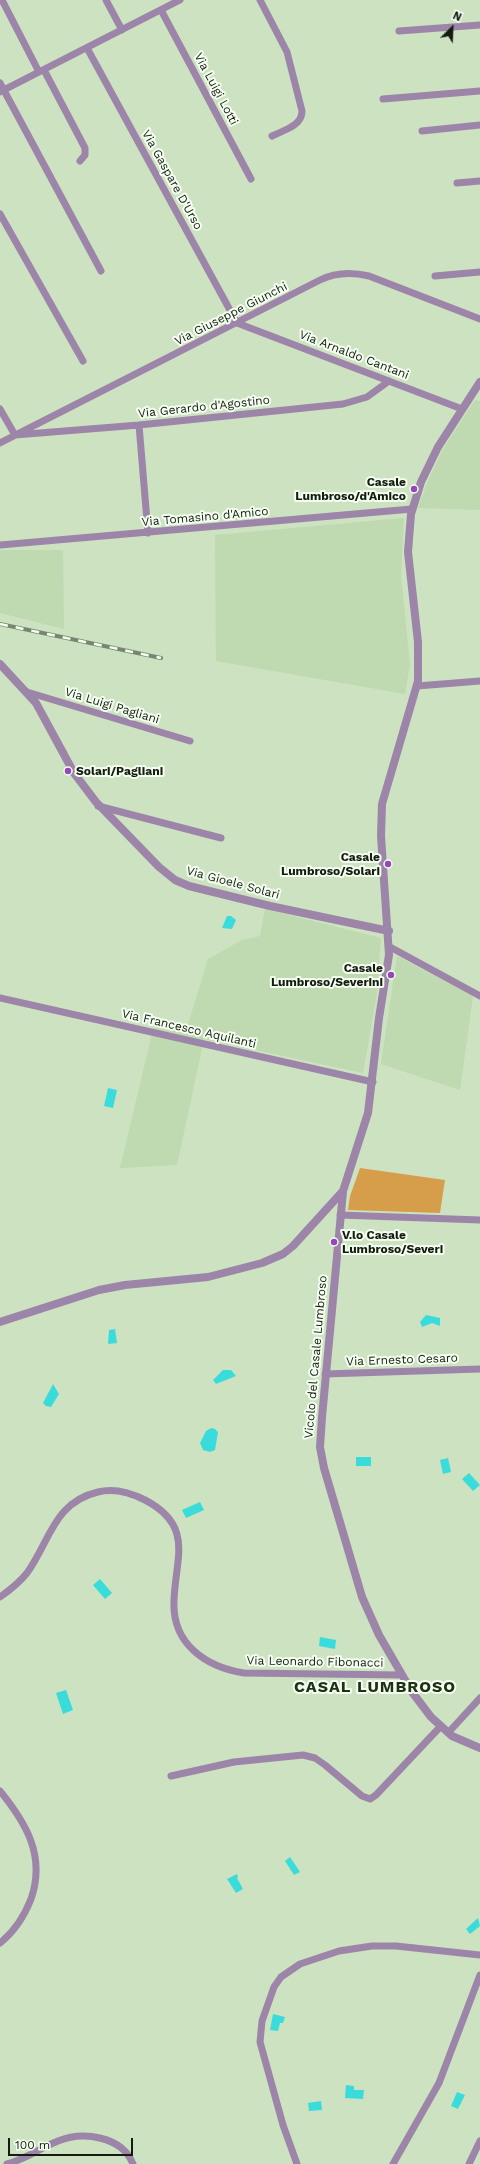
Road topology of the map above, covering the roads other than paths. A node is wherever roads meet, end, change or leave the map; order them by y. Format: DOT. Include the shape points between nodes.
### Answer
graph roads {
  1 [pos="2,0"];
  2 [pos="106,0"];
  3 [pos="180,0"];
  4 [pos="260,0"];
  5 [pos="161,10"];
  6 [pos="480,25"];
  7 [pos="122,30"];
  8 [pos="400,31"];
  9 [pos="87,48"];
  10 [pos="42,71"];
  11 [pos="0,82"];
  12 [pos="2,91"];
  13 [pos="480,91"];
  14 [pos="383,99"];
  15 [pos="480,125"];
  16 [pos="422,131"];
  17 [pos="272,136"];
  18 [pos="80,161"];
  19 [pos="251,179"];
  20 [pos="480,181"];
  21 [pos="457,183"];
  22 [pos="0,214"];
  23 [pos="101,271"];
  24 [pos="480,272"];
  25 [pos="435,276"];
  26 [pos="480,319"];
  27 [pos="237,323"];
  28 [pos="83,361"];
  29 [pos="389,381"];
  30 [pos="480,382"];
  31 [pos="0,408"];
  32 [pos="462,409"];
  33 [pos="139,426"];
  34 [pos="15,435"];
  35 [pos="0,443"];
  36 [pos="412,509"];
  37 [pos="148,533"];
  38 [pos="0,545"];
  39 [pos="0,664"];
  40 [pos="480,681"];
  41 [pos="417,686"];
  42 [pos="27,692"];
  43 [pos="190,741"];
  44 [pos="98,806"];
  45 [pos="221,838"];
  46 [pos="389,931"];
  47 [pos="390,947"];
  48 [pos="480,996"];
  49 [pos="0,998"];
  50 [pos="373,1082"];
  51 [pos="343,1192"];
  52 [pos="340,1215"];
  53 [pos="480,1220"];
  54 [pos="0,1322"];
  55 [pos="480,1369"];
  56 [pos="325,1374"];
  57 [pos="0,1597"];
  58 [pos="402,1674"];
  59 [pos="480,1698"];
  60 [pos="440,1727"];
  61 [pos="448,1733"];
  62 [pos="480,1748"];
  63 [pos="172,1776"];
  64 [pos="0,1791"];
  65 [pos="0,1943"];
  66 [pos="480,1955"];
  67 [pos="480,1975"];
  68 [pos="480,2141"];
  69 [pos="7,2164"];
  70 [pos="133,2164"];
  71 [pos="297,2164"];
  72 [pos="393,2164"];
  73 [pos="469,2164"];
  1 -- 10 [label="street"];
  2 -- 7 [label="street"];
  3 -- 5 [label="street"];
  4 -- 17 [label="street" via="287,52 302,111 297,123"];
  5 -- 7 [label="street"];
  5 -- 19 [label="street, Via Luigi Lotti"];
  6 -- 8 [label="street"];
  7 -- 9 [label="street"];
  9 -- 10 [label="street"];
  9 -- 27 [label="street, Via Gaspare D'Urso"];
  10 -- 12 [label="street"];
  10 -- 18 [label="street" via="85,148 85,155"];
  11 -- 12 [label="street"];
  12 -- 23 [label="street"];
  13 -- 14 [label="street"];
  15 -- 16 [label="street"];
  20 -- 21 [label="street"];
  22 -- 28 [label="street"];
  24 -- 25 [label="street"];
  26 -- 27 [label="street, Via Giuseppe Giunchi" via="372,277 349,273 322,279"];
  27 -- 29 [label="street, Via Arnaldo Cantani"];
  27 -- 34 [label="street, Via Giuseppe Giunchi"];
  29 -- 32 [label="street, Via Arnaldo Cantani"];
  29 -- 33 [label="street, Via Gerardo d'Agostino" via="367,396 347,403"];
  30 -- 32 [label="street"];
  31 -- 34 [label="street"];
  32 -- 36 [label="street" via="432,458"];
  33 -- 34 [label="street, Via Gerardo d'Agostino"];
  33 -- 37 [label="street"];
  34 -- 35 [label="street, Via Giuseppe Giunchi"];
  36 -- 37 [label="street, Via Tomasino d'Amico"];
  36 -- 41 [label="street" via="408,552 419,649"];
  37 -- 38 [label="street, Via Tomasino d'Amico"];
  39 -- 42 [label="street, Via Gioele Solari"];
  40 -- 41 [label="street"];
  41 -- 46 [label="street" via="382,807 381,836"];
  42 -- 43 [label="street, Via Luigi Pagliani"];
  42 -- 44 [label="street, Via Gioele Solari" via="39,708 74,773"];
  44 -- 45 [label="street"];
  44 -- 46 [label="street, Via Gioele Solari" via="162,869 185,885"];
  46 -- 47 [label="street"];
  47 -- 48 [label="street"];
  47 -- 50 [label="street" via="379,1018"];
  49 -- 50 [label="street, Via Francesco Aquilanti"];
  50 -- 51 [label="street" via="366,1122"];
  51 -- 52 [label="street, Vicolo del Casale Lumbroso"];
  51 -- 54 [label="street" via="293,1246 262,1263 208,1277 106,1288"];
  52 -- 53 [label="street"];
  52 -- 56 [label="street, Vicolo del Casale Lumbroso"];
  55 -- 56 [label="street, Via Ernesto Cesaro"];
  56 -- 58 [label="street, Vicolo del Casale Lumbroso" via="320,1440 329,1489 365,1605"];
  57 -- 58 [label="street, Via Leonardo Fibonacci" via="15,1586 26,1573 56,1521 70,1505 97,1492 121,1492 138,1496 157,1508 176,1531 180,1552 174,1601 176,1622 186,1643 202,1658 222,1668 244,1673"];
  58 -- 60 [label="street, Vicolo del Casale Lumbroso" via="424,1709"];
  59 -- 61 [label="street"];
  60 -- 61 [label="street, Vicolo del Casale Lumbroso"];
  60 -- 63 [label="street" via="370,1799 362,1796 322,1763 303,1755 234,1762"];
  61 -- 62 [label="street, Vicolo del Casale Lumbroso"];
  64 -- 65 [label="street" via="25,1824 33,1844 37,1866 35,1886 24,1916"];
  66 -- 71 [label="street" via="372,1946 339,1951 300,1964 282,1977 274,1987 262,2021 260,2042 285,2132"];
  67 -- 72 [label="street" via="439,2083"];
  68 -- 73 [label="street"];
  69 -- 70 [label="street" via="35,2154 57,2141 89,2136 105,2139 117,2145"];
}
